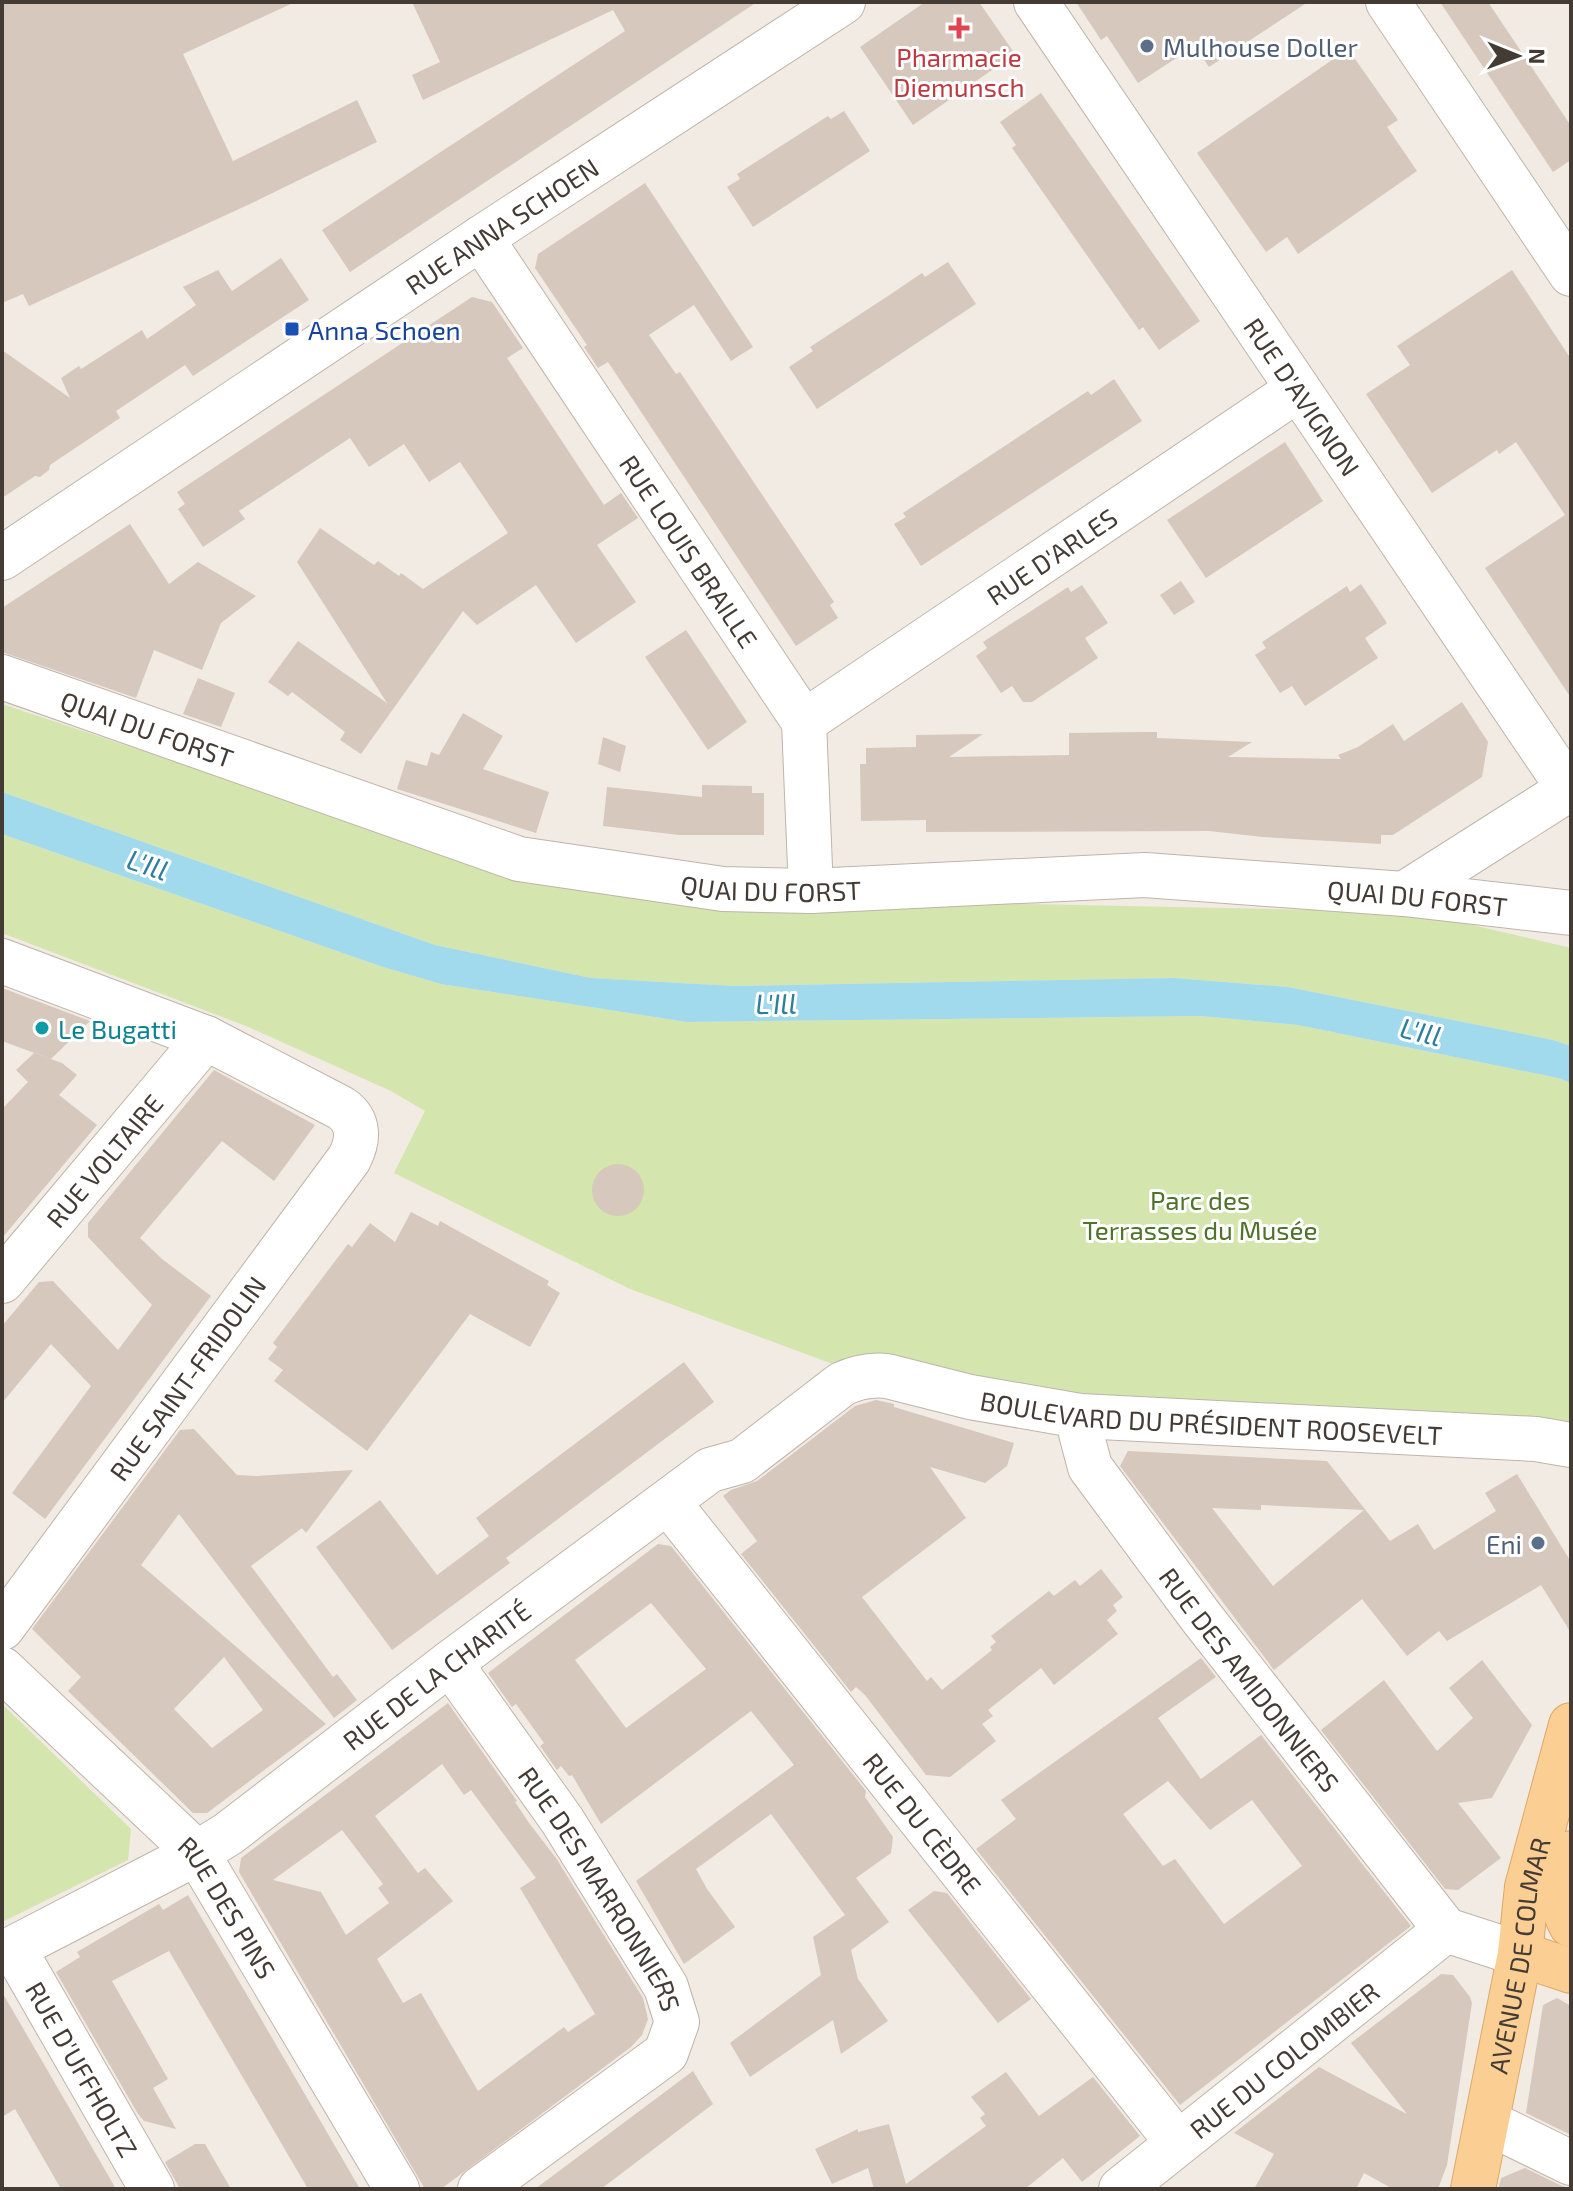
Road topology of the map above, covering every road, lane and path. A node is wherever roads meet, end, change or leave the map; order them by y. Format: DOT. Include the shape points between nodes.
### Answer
graph roads {
  1 [pos="843,2"];
  2 [pos="1036,2"];
  3 [pos="1388,2"];
  4 [pos="481,238"];
  5 [pos="1571,274"];
  6 [pos="1297,390"];
  7 [pos="2,558"];
  8 [pos="2,677"];
  9 [pos="804,722"];
  10 [pos="1570,788"];
  11 [pos="1521,819"];
  12 [pos="811,891"];
  13 [pos="1404,894"];
  14 [pos="1504,905"];
  15 [pos="1571,913"];
  16 [pos="2,961"];
  17 [pos="206,1038"];
  18 [pos="2,1281"];
  19 [pos="856,1378"];
  20 [pos="1080,1416"];
  21 [pos="1571,1445"];
  22 [pos="668,1502"];
  23 [pos="2,1628"];
  24 [pos="450,1663"];
  25 [pos="2,1669"];
  26 [pos="1571,1725"];
  27 [pos="197,1853"];
  28 [pos="1568,1904"];
  29 [pos="1446,1930"];
  30 [pos="8,1952"];
  31 [pos="1520,1954"];
  32 [pos="1571,1971"];
  33 [pos="1487,2122"];
  34 [pos="1177,2142"];
  35 [pos="1571,2163"];
  36 [pos="152,2189"];
  37 [pos="397,2189"];
  38 [pos="480,2189"];
  39 [pos="1121,2189"];
  40 [pos="1473,2189"];
  1 -- 4 [label="street, RUE ANNA SCHOEN"];
  2 -- 6 [label="street, RUE D'AVIGNON"];
  3 -- 5 [label="street"];
  4 -- 7 [label="street, RUE ANNA SCHOEN"];
  4 -- 9 [label="street, RUE LOUIS BRAILLE"];
  6 -- 9 [label="street, RUE D'ARLES"];
  6 -- 10 [label="street, RUE D'AVIGNON"];
  8 -- 12 [label="street, QUAI DU FORST" via="519,859 723,889"];
  9 -- 12 [label="street"];
  10 -- 11 [label="street"];
  11 -- 13 [label="street"];
  11 -- 14 [label="street" via="1503,864"];
  12 -- 13 [label="street, QUAI DU FORST" via="1145,875"];
  13 -- 14 [label="street, QUAI DU FORST"];
  14 -- 15 [label="street, QUAI DU FORST"];
  16 -- 17 [label="street"];
  17 -- 18 [label="street, RUE VOLTAIRE"];
  17 -- 23 [label="street, RUE SAINT-FRIDOLIN" via="341,1108 354,1121 355,1147"];
  19 -- 20 [label="street, BOULEVARD DU PRÉSIDENT ROOSEVELT" via="887,1376"];
  19 -- 22 [label="street, RUE DE LA CHARITÉ" via="742,1461 710,1470"];
  20 -- 21 [label="street, BOULEVARD DU PRÉSIDENT ROOSEVELT"];
  20 -- 29 [label="street, RUE DES AMIDONNIERS" via="1090,1467"];
  22 -- 24 [label="street, RUE DE LA CHARITÉ"];
  22 -- 34 [label="street, RUE DU CÈDRE"];
  24 -- 27 [label="street, RUE DE LA CHARITÉ"];
  24 -- 38 [label="street, RUE DES MARRONNIERS" via="562,1820 666,1987 677,2022 666,2053"];
  25 -- 27 [label="street, RUE DES PINS"];
  26 -- 31 [label="main road, AVENUE DE COLMAR" via="1527,1887"];
  27 -- 30 [label="street, RUE DE LA CHARITÉ"];
  27 -- 37 [label="street, RUE DES PINS"];
  28 -- 31 [label="main road" via="1542,1945"];
  29 -- 31 [label="street"];
  29 -- 34 [label="street, RUE DU COLOMBIER"];
  30 -- 36 [label="street, RUE D'UFFHOLTZ"];
  31 -- 32 [label="main road"];
  31 -- 33 [label="main road, AVENUE DE COLMAR"];
  33 -- 35 [label="street"];
  33 -- 40 [label="main road, AVENUE DE COLMAR"];
  34 -- 39 [label="street, RUE DU COLOMBIER"];
}
